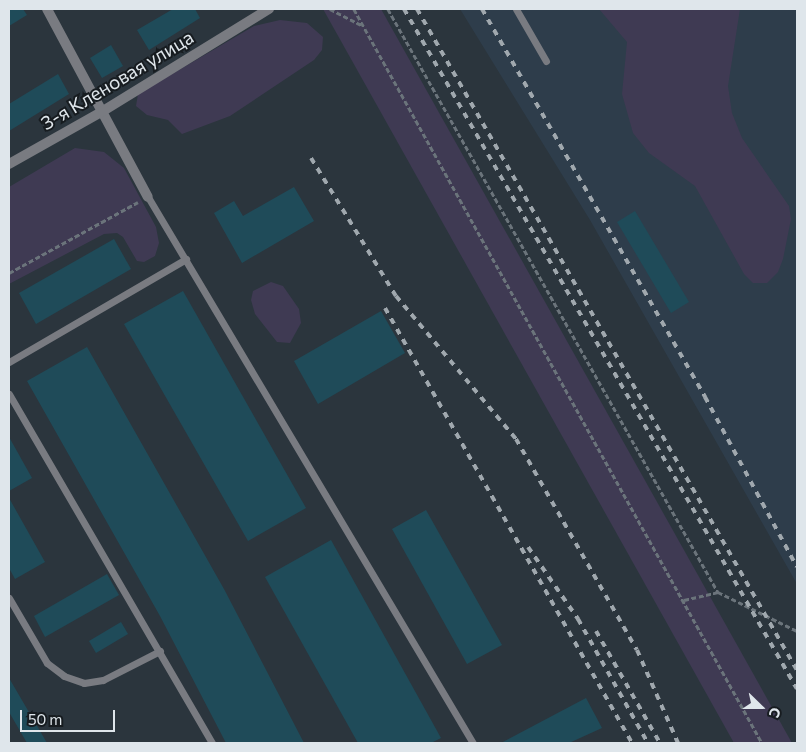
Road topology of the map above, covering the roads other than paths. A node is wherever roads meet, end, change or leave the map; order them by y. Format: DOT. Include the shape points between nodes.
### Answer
graph roads {
  1 [pos="47,9"];
  2 [pos="269,9"];
  3 [pos="516,9"];
  4 [pos="546,61"];
  5 [pos="103,111"];
  6 [pos="9,164"];
  7 [pos="148,197"];
  8 [pos="186,259"];
  9 [pos="9,362"];
  10 [pos="9,394"];
  11 [pos="9,598"];
  12 [pos="160,651"];
  13 [pos="212,743"];
  14 [pos="473,743"];
  1 -- 5 [label="street"];
  2 -- 5 [label="street, 3-я Кленовая улица"];
  3 -- 4 [label="lane"];
  5 -- 6 [label="street, 3-я Кленовая улица"];
  5 -- 7 [label="street"];
  7 -- 8 [label="lane"];
  8 -- 9 [label="lane"];
  8 -- 14 [label="lane"];
  10 -- 12 [label="lane"];
  11 -- 12 [label="lane" via="47,663 64,676 84,683 103,680"];
  12 -- 13 [label="lane"];
}
